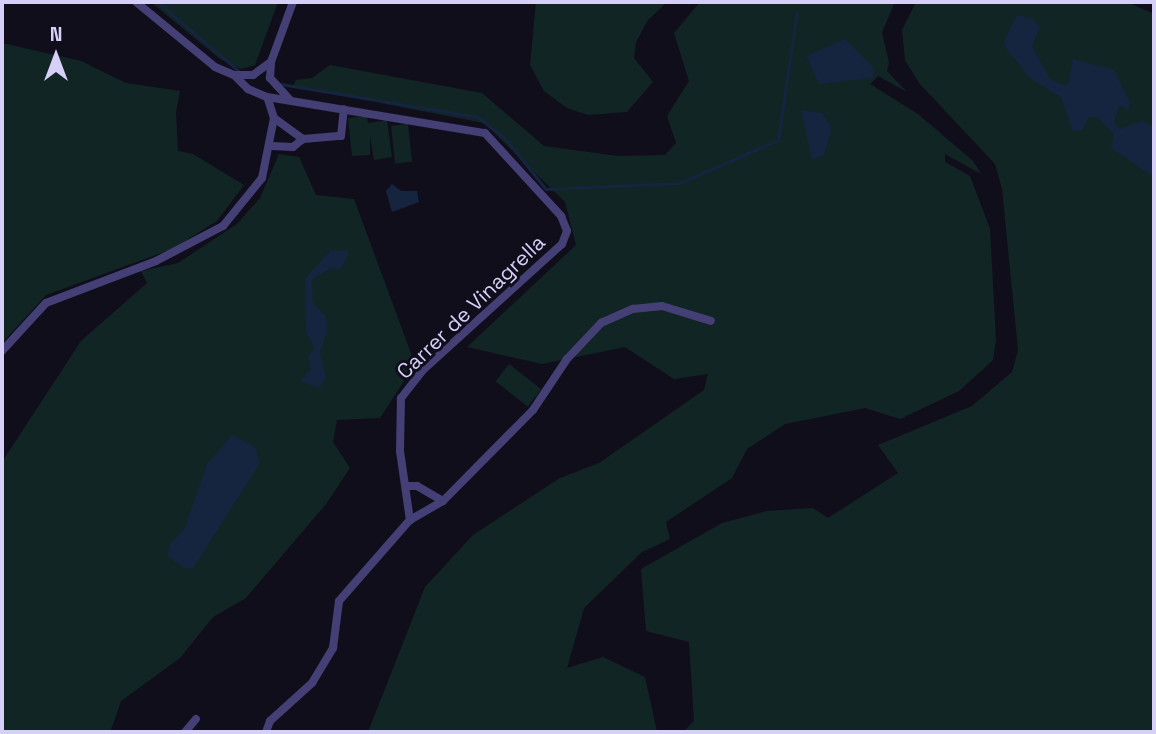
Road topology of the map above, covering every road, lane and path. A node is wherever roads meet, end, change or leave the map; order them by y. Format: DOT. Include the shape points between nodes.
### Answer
graph roads {
  1 [pos="136,2"];
  2 [pos="293,2"];
  3 [pos="271,62"];
  4 [pos="234,75"];
  5 [pos="267,97"];
  6 [pos="292,102"];
  7 [pos="344,109"];
  8 [pos="274,118"];
  9 [pos="303,139"];
  10 [pos="272,146"];
  11 [pos="711,321"];
  12 [pos="2,352"];
  13 [pos="407,486"];
  14 [pos="443,500"];
  15 [pos="410,520"];
  16 [pos="196,719"];
  17 [pos="185,732"];
  18 [pos="266,732"];
  1 -- 4 [label="street" via="215,67"];
  2 -- 3 [label="street"];
  3 -- 4 [label="street" via="253,75"];
  3 -- 6 [label="street" via="270,78"];
  4 -- 5 [label="street" via="248,89"];
  5 -- 6 [label="street, Carrer de Vinagrella"];
  5 -- 8 [label="street"];
  6 -- 7 [label="street, Carrer de Vinagrella"];
  7 -- 9 [label="street" via="341,136"];
  7 -- 13 [label="street, Carrer de Vinagrella" via="485,133 561,216 566,231 562,244 423,370 401,398 400,451"];
  8 -- 9 [label="street"];
  8 -- 10 [label="street"];
  9 -- 10 [label="street" via="293,147"];
  10 -- 12 [label="street" via="262,178 223,226 156,261 46,303"];
  11 -- 14 [label="street" via="662,306 633,309 600,323 567,359 533,410"];
  13 -- 14 [label="street" via="417,486"];
  13 -- 15 [label="street, Carrer de Vinagrella"];
  14 -- 15 [label="street"];
  15 -- 18 [label="street" via="339,601 333,648 312,683 270,721"];
  16 -- 17 [label="street"];
}
